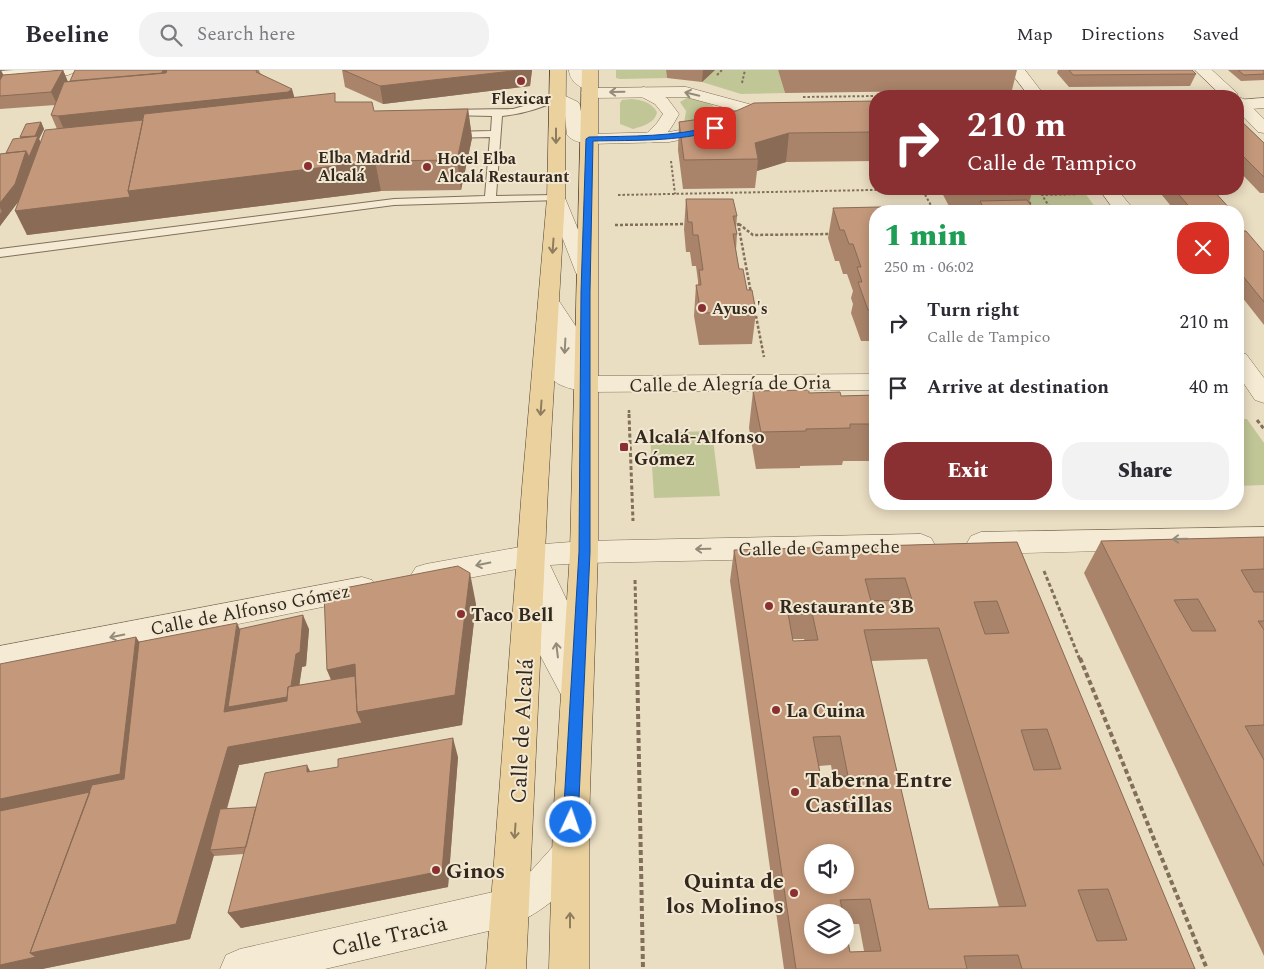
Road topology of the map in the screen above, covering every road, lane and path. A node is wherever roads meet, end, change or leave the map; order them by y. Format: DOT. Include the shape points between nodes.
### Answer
graph roads {
  1 [pos="68,70"];
  2 [pos="558,70"];
  3 [pos="577,70"];
  4 [pos="1017,70"];
  5 [pos="1203,70"];
  6 [pos="0,76"];
  7 [pos="589,83"];
  8 [pos="1032,90"];
  9 [pos="1224,90"];
  10 [pos="644,92"];
  11 [pos="557,97"];
  12 [pos="869,97"];
  13 [pos="1244,101"];
  14 [pos="798,104"];
  15 [pos="1264,104"];
  16 [pos="1244,109"];
  17 [pos="437,111"];
  18 [pos="756,111"];
  19 [pos="497,113"];
  20 [pos="1264,128"];
  21 [pos="495,134"];
  22 [pos="436,135"];
  23 [pos="651,138"];
  24 [pos="589,139"];
  25 [pos="670,156"];
  26 [pos="869,190"];
  27 [pos="675,194"];
  28 [pos="611,195"];
  29 [pos="1104,195"];
  30 [pos="1026,196"];
  31 [pos="556,198"];
  32 [pos="490,200"];
  33 [pos="1031,205"];
  34 [pos="1117,205"];
  35 [pos="738,223"];
  36 [pos="691,224"];
  37 [pos="729,224"];
  38 [pos="587,226"];
  39 [pos="838,234"];
  40 [pos="0,253"];
  41 [pos="586,273"];
  42 [pos="752,298"];
  43 [pos="549,303"];
  44 [pos="754,307"];
  45 [pos="1244,369"];
  46 [pos="768,382"];
  47 [pos="869,382"];
  48 [pos="1254,383"];
  49 [pos="585,384"];
  50 [pos="629,385"];
  51 [pos="1264,537"];
  52 [pos="634,551"];
  53 [pos="584,552"];
  54 [pos="531,556"];
  55 [pos="1042,566"];
  56 [pos="0,659"];
  57 [pos="577,694"];
  58 [pos="570,855"];
  59 [pos="510,907"];
  60 [pos="240,969"];
  61 [pos="506,969"];
  62 [pos="569,969"];
  63 [pos="643,969"];
  64 [pos="1207,969"];
  1 -- 6 [label="street"];
  2 -- 11 [label="main road, Calle de Alcalá"];
  3 -- 7 [label="street" via="577,75"];
  4 -- 8 [label="street"];
  5 -- 9 [label="street"];
  10 -- 7 [label="street, one-way"];
  7 -- 11 [label="street"];
  7 -- 24 [label="main road, Calle de Alcalá"];
  18 -- 10 [label="street, one-way" via="686,92"];
  10 -- 23 [label="street" via="661,102 671,114"];
  11 -- 19 [label="lane" via="518,112"];
  11 -- 24 [label="street" via="572,105 576,135"];
  11 -- 31 [label="main road, Calle de Alcalá, one-way"];
  12 -- 14 [label="path"];
  13 -- 15 [label="street"];
  14 -- 18 [label="street"];
  16 -- 20 [label="street"];
  17 -- 19 [label="lane"];
  18 -- 23 [label="street" via="730,124 700,133"];
  19 -- 21 [label="lane"];
  21 -- 22 [label="lane"];
  21 -- 32 [label="lane"];
  23 -- 24 [label="street"];
  24 -- 38 [label="main road, Calle de Alcalá"];
  25 -- 27 [label="path"];
  26 -- 27 [label="path"];
  27 -- 28 [label="path"];
  29 -- 34 [label="street"];
  30 -- 33 [label="path"];
  31 -- 32 [label="lane"];
  31 -- 41 [label="street, Calle de Alcalá"];
  31 -- 43 [label="main road, Calle de Alcalá, one-way"];
  32 -- 40 [label="lane" via="394,202"];
  35 -- 37 [label="path"];
  35 -- 39 [label="path" via="754,235"];
  35 -- 42 [label="path"];
  36 -- 38 [label="path"];
  38 -- 41 [label="main road, Calle de Alcalá"];
  41 -- 49 [label="main road, Calle de Alcalá"];
  43 -- 49 [label="street, one-way" via="566,328 563,377"];
  43 -- 54 [label="main road, Calle de Alcalá, one-way"];
  44 -- 46 [label="path"];
  45 -- 48 [label="street"];
  46 -- 47 [label="street, Calle de Alegría de Oria"];
  46 -- 50 [label="street, Calle de Alegría de Oria"];
  49 -- 50 [label="street, Calle de Alegría de Oria"];
  49 -- 53 [label="main road, Calle de Alcalá"];
  50 -- 52 [label="path"];
  51 -- 52 [label="street, Calle de Campeche, one-way"];
  52 -- 53 [label="street, Calle de Campeche"];
  52 -- 63 [label="path"];
  53 -- 54 [label="street"];
  53 -- 57 [label="main road, Calle de Alcalá"];
  54 -- 56 [label="street, Calle de Alfonso Gómez, one-way"];
  57 -- 54 [label="street, Calle de Alcalá, one-way" via="556,655 556,609"];
  54 -- 59 [label="main road, Calle de Alcalá, one-way"];
  55 -- 64 [label="path"];
  57 -- 58 [label="main road, Calle de Alcalá"];
  58 -- 59 [label="street" via="544,884"];
  62 -- 58 [label="main road, Calle de Alcalá, one-way"];
  59 -- 60 [label="street, Calle Tracia"];
  59 -- 61 [label="main road, Calle de Alcalá"];
}
